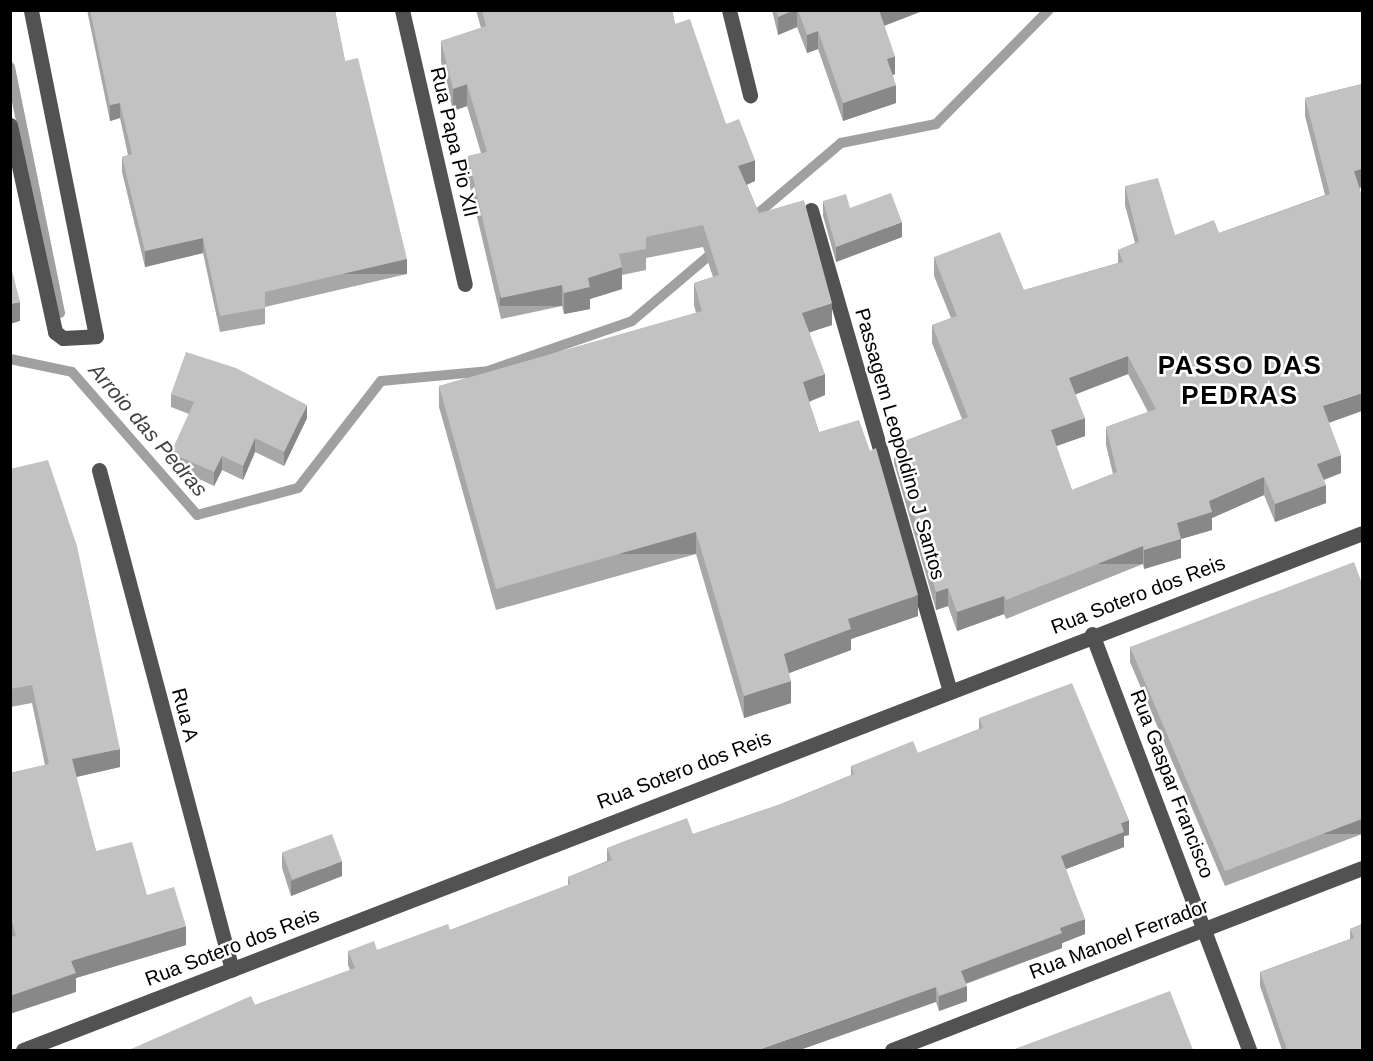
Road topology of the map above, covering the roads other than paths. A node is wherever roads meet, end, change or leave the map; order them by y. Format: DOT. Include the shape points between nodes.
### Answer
graph roads {
  1 [pos="31,10"];
  2 [pos="402,10"];
  3 [pos="729,10"];
  4 [pos="750,95"];
  5 [pos="10,125"];
  6 [pos="811,210"];
  7 [pos="465,284"];
  8 [pos="99,470"];
  9 [pos="1362,533"];
  10 [pos="1092,634"];
  11 [pos="949,689"];
  12 [pos="1362,868"];
  13 [pos="1205,927"];
  14 [pos="231,969"];
  15 [pos="61,1044"];
  16 [pos="23,1050"];
  17 [pos="892,1050"];
  18 [pos="1249,1050"];
  1 -- 5 [label="street" via="96,336 63,338 55,332"];
  2 -- 7 [label="street, Rua Papa Pio XII"];
  3 -- 4 [label="street"];
  6 -- 11 [label="street, Passagem Leopoldino J Santos"];
  8 -- 14 [label="street, Rua A"];
  9 -- 10 [label="street, Rua Sotero dos Reis"];
  10 -- 11 [label="street, Rua Sotero dos Reis"];
  10 -- 13 [label="street, Rua Gaspar Francisco"];
  11 -- 14 [label="street, Rua Sotero dos Reis"];
  12 -- 13 [label="street, Rua Manoel Ferrador"];
  13 -- 17 [label="street, Rua Manoel Ferrador"];
  13 -- 18 [label="street, Rua Gaspar Francisco"];
  14 -- 15 [label="street, Rua Sotero dos Reis"];
  15 -- 16 [label="street, Rua Sotero dos Reis"];
}
